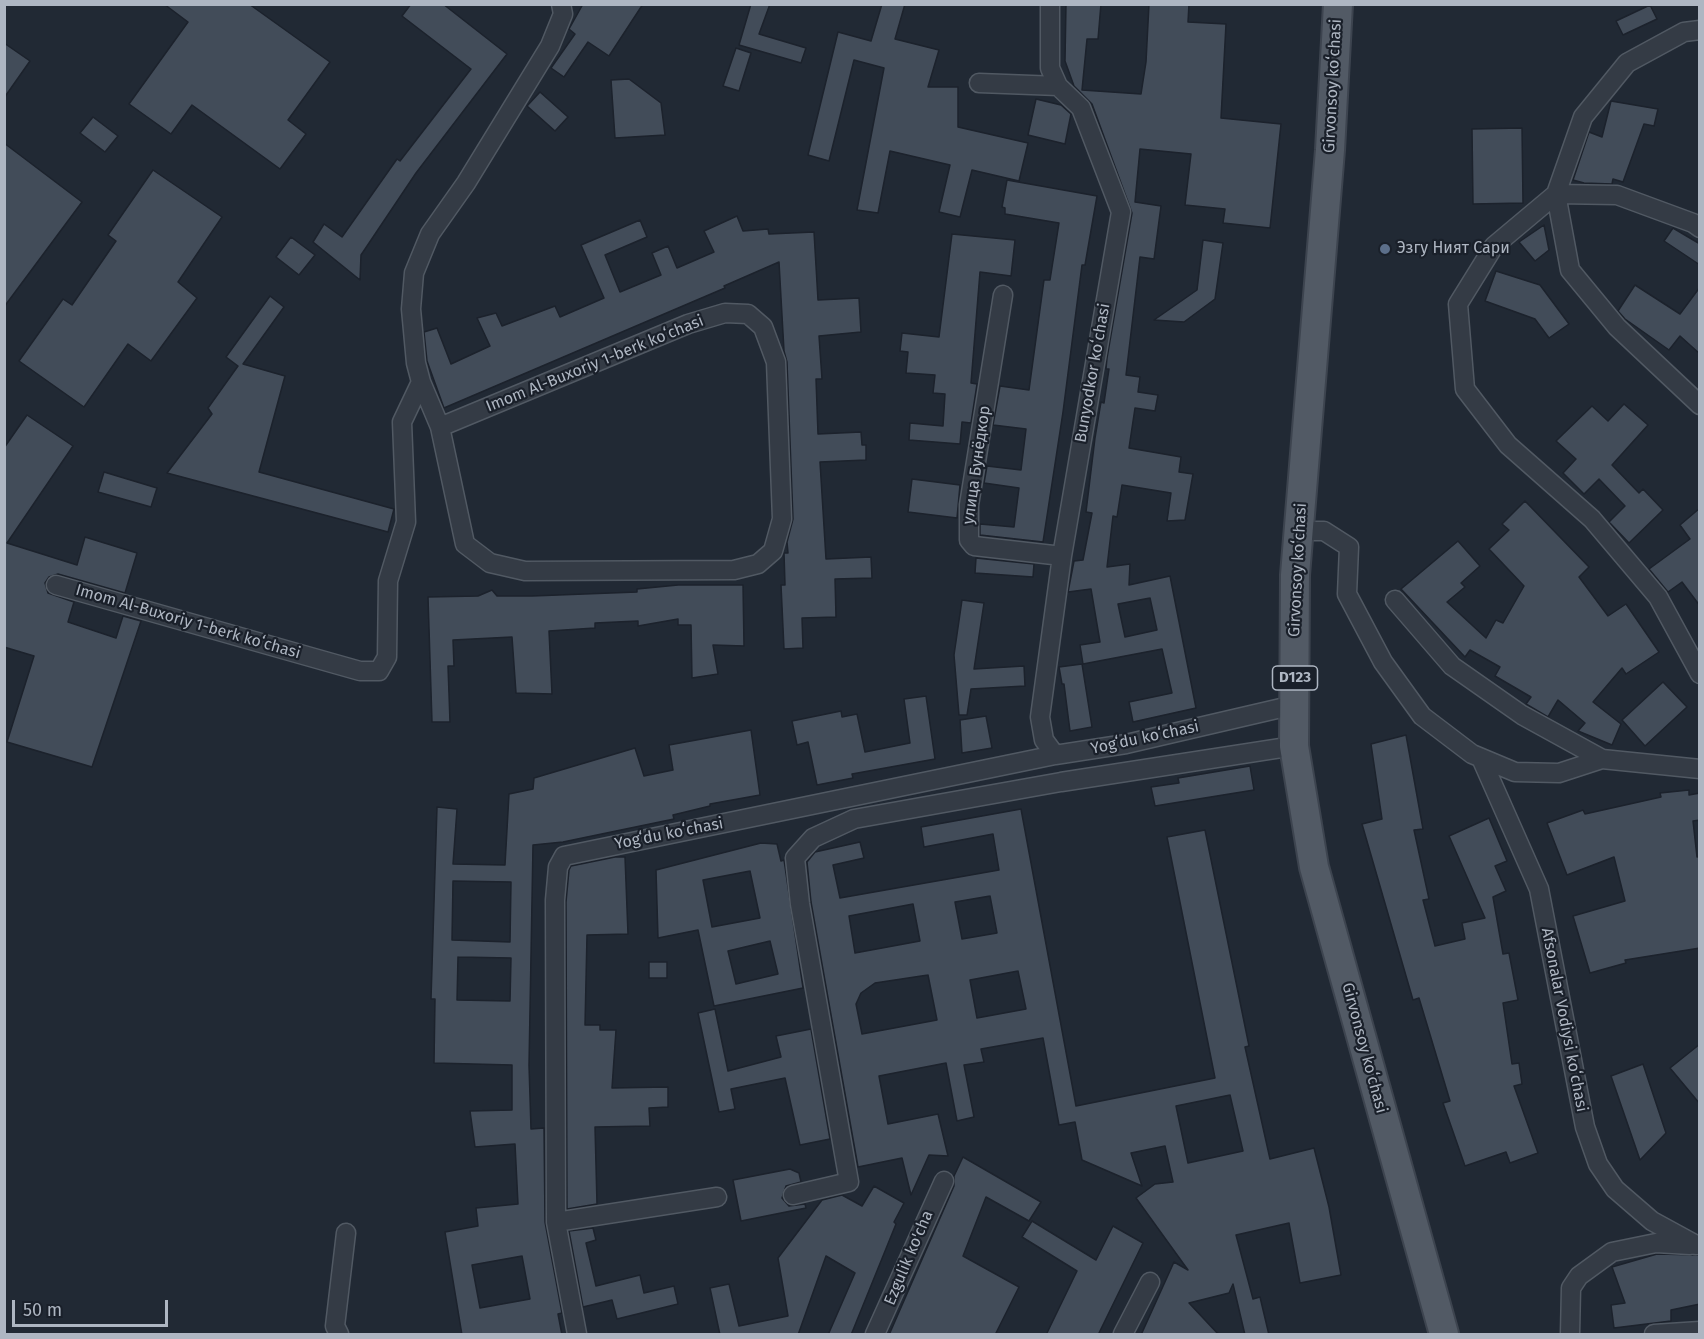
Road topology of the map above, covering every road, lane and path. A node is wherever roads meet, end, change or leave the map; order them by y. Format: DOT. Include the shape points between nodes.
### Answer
graph roads {
  1 [pos="561,4"];
  2 [pos="1050,4"];
  3 [pos="1338,4"];
  4 [pos="1700,30"];
  5 [pos="979,83"];
  6 [pos="1058,86"];
  7 [pos="1556,194"];
  8 [pos="1700,228"];
  9 [pos="1003,295"];
  10 [pos="421,382"];
  11 [pos="1700,405"];
  12 [pos="440,427"];
  13 [pos="1299,531"];
  14 [pos="1062,556"];
  15 [pos="56,585"];
  16 [pos="1395,600"];
  17 [pos="1700,674"];
  18 [pos="1294,705"];
  19 [pos="1294,746"];
  20 [pos="1055,755"];
  21 [pos="1481,758"];
  22 [pos="1602,759"];
  23 [pos="1700,769"];
  24 [pos="944,1181"];
  25 [pos="793,1195"];
  26 [pos="717,1197"];
  27 [pos="556,1222"];
  28 [pos="346,1233"];
  29 [pos="1698,1245"];
  30 [pos="1150,1282"];
  31 [pos="1700,1331"];
  32 [pos="339,1335"];
  33 [pos="577,1335"];
  34 [pos="874,1335"];
  35 [pos="1123,1335"];
  36 [pos="1444,1335"];
  37 [pos="1570,1335"];
  38 [pos="1654,1335"];
  1 -- 10 [label="street, Imom Al-Buxoriy 1-berk koʻchasi" via="563,14 550,46 430,234 414,273 411,309"];
  2 -- 6 [label="street" via="1050,68"];
  3 -- 13 [label="main road, Girvonsoy koʻchasi / D123"];
  4 -- 7 [label="street" via="1683,32 1627,63 1583,117"];
  5 -- 6 [label="street"];
  6 -- 14 [label="street, Bunyodkor koʻchasi" via="1081,108 1120,212"];
  7 -- 8 [label="street" via="1617,195"];
  7 -- 11 [label="street" via="1570,270 1617,327"];
  7 -- 17 [label="street" via="1494,246 1458,304 1465,389 1508,445 1592,519 1658,597"];
  9 -- 14 [label="street, улица Бунёдкор" via="969,505 969,540 974,546"];
  10 -- 12 [label="street, Imom Al-Buxoriy 1-berk koʻchasi"];
  10 -- 15 [label="street, Imom Al-Buxoriy 1-berk koʻchasi" via="402,422 406,522 388,581 387,657 379,672 360,671"];
  12 -- 12 [label="street, Imom Al-Buxoriy 1-berk koʻchasi" via="465,544 490,563 525,571 734,570 758,564 773,551 783,519 776,362 763,327 748,314 725,313 688,324"];
  13 -- 18 [label="main road, Girvonsoy koʻchasi / D123"];
  13 -- 21 [label="street" via="1324,531 1349,547 1347,594 1383,662 1422,716"];
  14 -- 20 [label="street, Bunyodkor koʻchasi" via="1040,717 1044,740"];
  16 -- 22 [label="street" via="1452,666 1521,715"];
  18 -- 19 [label="main road, Girvonsoy koʻchasi / D123"];
  18 -- 20 [label="street, Yogʻdu koʻchasi" via="1126,744"];
  19 -- 25 [label="street, Yogʻdu koʻchasi" via="854,819 813,838 795,858 849,1182"];
  19 -- 36 [label="main road, Girvonsoy koʻchasi / D123" via="1314,867"];
  20 -- 27 [label="street, Yogʻdu koʻchasi" via="564,856 558,867 555,900"];
  21 -- 22 [label="street" via="1515,772 1559,773"];
  21 -- 29 [label="street, Afsonalar Vodiysi koʻchasi" via="1539,889 1585,1128 1598,1164 1615,1189 1652,1221"];
  22 -- 23 [label="street"];
  24 -- 34 [label="street, Ezgulik ko'cha"];
  26 -- 27 [label="street"];
  27 -- 33 [label="street"];
  28 -- 32 [label="street" via="336,1326"];
  29 -- 37 [label="street, Afsonalar Vodiysi koʻchasi" via="1656,1243 1612,1252 1579,1276 1571,1288"];
  30 -- 35 [label="street"];
  31 -- 38 [label="street"];
}
